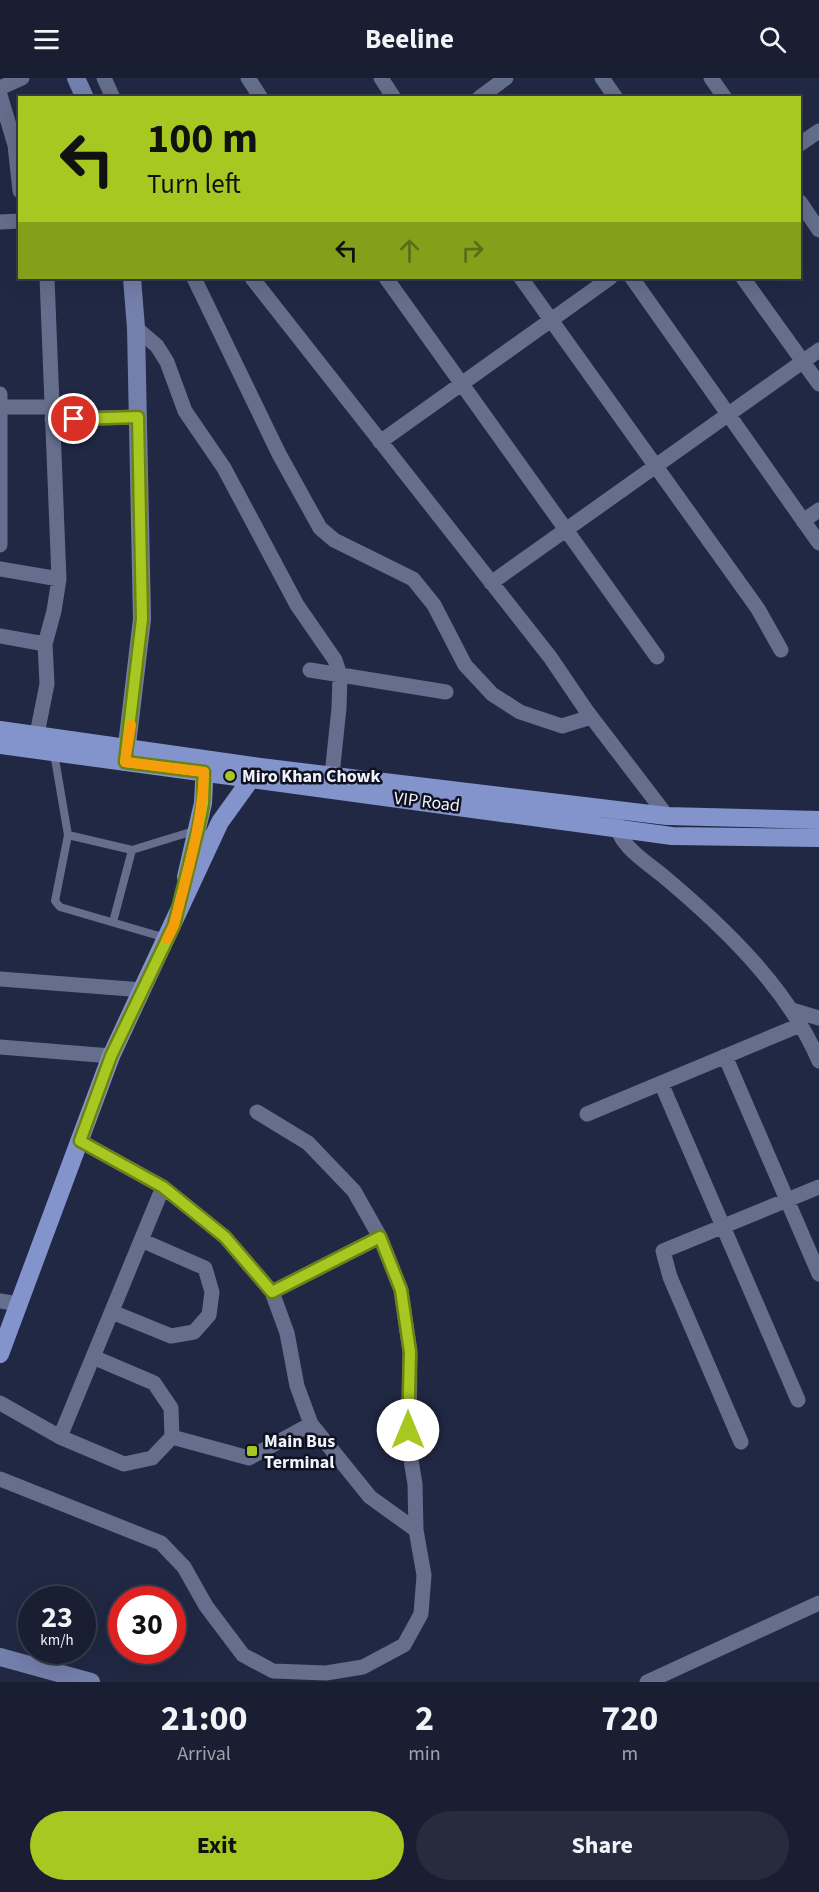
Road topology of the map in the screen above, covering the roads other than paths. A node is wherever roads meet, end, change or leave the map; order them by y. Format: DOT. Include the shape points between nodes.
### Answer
graph roads {
  1 [pos="22,78"];
  2 [pos="76,78"];
  3 [pos="248,78"];
  4 [pos="381,78"];
  5 [pos="602,78"];
  6 [pos="711,78"];
  7 [pos="106,79"];
  8 [pos="499,85"];
  9 [pos="0,88"];
  10 [pos="0,95"];
  11 [pos="84,96"];
  12 [pos="112,96"];
  13 [pos="260,96"];
  14 [pos="393,96"];
  15 [pos="481,96"];
  16 [pos="615,96"];
  17 [pos="724,96"];
  18 [pos="819,131"];
  19 [pos="801,143"];
  20 [pos="18,173"];
  21 [pos="801,203"];
  22 [pos="18,221"];
  23 [pos="0,222"];
  24 [pos="819,230"];
  25 [pos="47,279"];
  26 [pos="132,279"];
  27 [pos="194,279"];
  28 [pos="253,279"];
  29 [pos="387,279"];
  30 [pos="522,279"];
  31 [pos="609,279"];
  32 [pos="633,279"];
  33 [pos="744,279"];
  34 [pos="551,320"];
  35 [pos="136,328"];
  36 [pos="819,350"];
  37 [pos="802,361"];
  38 [pos="462,384"];
  39 [pos="819,384"];
  40 [pos="0,394"];
  41 [pos="0,407"];
  42 [pos="52,413"];
  43 [pos="728,414"];
  44 [pos="138,417"];
  45 [pos="380,442"];
  46 [pos="656,466"];
  47 [pos="819,510"];
  48 [pos="803,521"];
  49 [pos="565,528"];
  50 [pos="819,543"];
  51 [pos="0,545"];
  52 [pos="0,570"];
  53 [pos="59,579"];
  54 [pos="491,583"];
  55 [pos="0,636"];
  56 [pos="45,644"];
  57 [pos="781,650"];
  58 [pos="657,657"];
  59 [pos="310,670"];
  60 [pos="340,675"];
  61 [pos="446,692"];
  62 [pos="591,717"];
  63 [pos="0,730"];
  64 [pos="37,734"];
  65 [pos="0,745"];
  66 [pos="54,753"];
  67 [pos="127,755"];
  68 [pos="204,766"];
  69 [pos="256,773"];
  70 [pos="332,775"];
  71 [pos="667,816"];
  72 [pos="616,818"];
  73 [pos="819,820"];
  74 [pos="198,829"];
  75 [pos="68,835"];
  76 [pos="819,838"];
  77 [pos="132,850"];
  78 [pos="112,922"];
  79 [pos="171,931"];
  80 [pos="0,979"];
  81 [pos="143,990"];
  82 [pos="792,1010"];
  83 [pos="819,1018"];
  84 [pos="800,1025"];
  85 [pos="0,1047"];
  86 [pos="111,1056"];
  87 [pos="725,1056"];
  88 [pos="819,1061"];
  89 [pos="661,1083"];
  90 [pos="257,1112"];
  91 [pos="587,1114"];
  92 [pos="80,1141"];
  93 [pos="163,1187"];
  94 [pos="819,1187"];
  95 [pos="787,1200"];
  96 [pos="723,1226"];
  97 [pos="380,1237"];
  98 [pos="141,1240"];
  99 [pos="819,1274"];
  100 [pos="272,1292"];
  101 [pos="0,1301"];
  102 [pos="20,1304"];
  103 [pos="112,1312"];
  104 [pos="0,1354"];
  105 [pos="93,1357"];
  106 [pos="798,1400"];
  107 [pos="0,1403"];
  108 [pos="311,1424"];
  109 [pos="60,1437"];
  110 [pos="172,1437"];
  111 [pos="741,1442"];
  112 [pos="0,1479"];
  113 [pos="416,1530"];
  114 [pos="819,1603"];
  115 [pos="0,1657"];
  116 [pos="92,1682"];
  117 [pos="647,1682"];
  1 -- 9 [label="street"];
  2 -- 11 [label="main road"];
  3 -- 13 [label="street"];
  4 -- 14 [label="street"];
  5 -- 16 [label="street"];
  6 -- 17 [label="street"];
  7 -- 12 [label="street"];
  8 -- 15 [label="street"];
  10 -- 20 [label="street" via="15,145"];
  18 -- 19 [label="street"];
  21 -- 24 [label="street"];
  22 -- 23 [label="street"];
  25 -- 42 [label="street"];
  26 -- 35 [label="main road"];
  27 -- 62 [label="street" via="279,454 320,528 334,540 413,579 434,605 465,665 492,694 520,712 562,726"];
  28 -- 45 [label="street"];
  29 -- 38 [label="street"];
  30 -- 34 [label="street"];
  31 -- 34 [label="street"];
  32 -- 43 [label="street"];
  33 -- 37 [label="street"];
  34 -- 38 [label="street"];
  34 -- 46 [label="street"];
  35 -- 44 [label="main road"];
  35 -- 60 [label="street" via="157,346 167,362 185,411 224,468 297,605 335,660"];
  36 -- 37 [label="street"];
  37 -- 39 [label="street"];
  37 -- 43 [label="street"];
  38 -- 45 [label="street"];
  38 -- 49 [label="street"];
  40 -- 41 [label="street"];
  41 -- 42 [label="street"];
  41 -- 51 [label="street"];
  42 -- 44 [label="street"];
  42 -- 53 [label="street"];
  43 -- 46 [label="street"];
  43 -- 48 [label="street"];
  44 -- 67 [label="main road" via="142,619"];
  45 -- 54 [label="street"];
  46 -- 49 [label="street"];
  46 -- 57 [label="street" via="758,609"];
  47 -- 48 [label="street"];
  48 -- 50 [label="street"];
  49 -- 54 [label="street"];
  49 -- 58 [label="street"];
  52 -- 53 [label="street"];
  53 -- 56 [label="street"];
  54 -- 62 [label="street" via="550,657"];
  55 -- 56 [label="street"];
  56 -- 64 [label="street" via="47,684"];
  59 -- 60 [label="street"];
  60 -- 61 [label="street"];
  60 -- 70 [label="street"];
  62 -- 71 [label="street"];
  63 -- 64 [label="main road, VIP Road"];
  64 -- 67 [label="main road, VIP Road"];
  65 -- 66 [label="main road, VIP Road"];
  66 -- 67 [label="main road, VIP Road"];
  66 -- 75 [label="lane"];
  67 -- 68 [label="main road, VIP Road"];
  68 -- 69 [label="main road, VIP Road"];
  68 -- 74 [label="main road"];
  69 -- 70 [label="main road, VIP Road"];
  69 -- 72 [label="main road, VIP Road"];
  69 -- 79 [label="main road" via="220,822"];
  70 -- 72 [label="main road, VIP Road"];
  71 -- 72 [label="main road, VIP Road"];
  71 -- 73 [label="main road, VIP Road"];
  72 -- 76 [label="main road, VIP Road" via="672,836"];
  72 -- 82 [label="street" via="633,851 677,887 744,953"];
  74 -- 77 [label="lane"];
  74 -- 79 [label="main road"];
  75 -- 77 [label="lane"];
  75 -- 78 [label="lane" via="55,901 60,907"];
  77 -- 78 [label="lane"];
  78 -- 79 [label="lane"];
  79 -- 81 [label="main road"];
  80 -- 81 [label="street"];
  81 -- 86 [label="main road"];
  82 -- 83 [label="street"];
  82 -- 84 [label="street"];
  84 -- 87 [label="street"];
  84 -- 88 [label="street"];
  85 -- 86 [label="street"];
  86 -- 92 [label="main road"];
  87 -- 89 [label="street"];
  87 -- 95 [label="street"];
  89 -- 91 [label="street"];
  89 -- 96 [label="street"];
  90 -- 97 [label="street" via="315,1150 354,1191"];
  92 -- 93 [label="street"];
  92 -- 102 [label="main road"];
  93 -- 98 [label="street"];
  93 -- 100 [label="street" via="225,1237"];
  94 -- 95 [label="street"];
  95 -- 96 [label="street"];
  95 -- 99 [label="street"];
  96 -- 106 [label="street"];
  96 -- 111 [label="street" via="666,1249 662,1256"];
  97 -- 100 [label="street"];
  97 -- 113 [label="street" via="401,1290 410,1352 407,1412"];
  98 -- 103 [label="street"];
  98 -- 103 [label="street" via="205,1268 212,1292 209,1315 194,1332 171,1336"];
  100 -- 108 [label="street"];
  101 -- 102 [label="street"];
  102 -- 104 [label="main road"];
  103 -- 105 [label="street"];
  105 -- 109 [label="street"];
  105 -- 110 [label="street" via="154,1383 171,1408"];
  107 -- 109 [label="street"];
  108 -- 110 [label="street" via="249,1458"];
  108 -- 113 [label="street" via="370,1497"];
  109 -- 110 [label="street" via="124,1464 152,1458"];
  112 -- 113 [label="street" via="161,1543 184,1567 206,1606 243,1655 273,1671 326,1673 363,1667 404,1645 421,1614 424,1575"];
  114 -- 117 [label="street"];
  115 -- 116 [label="main road"];
}
